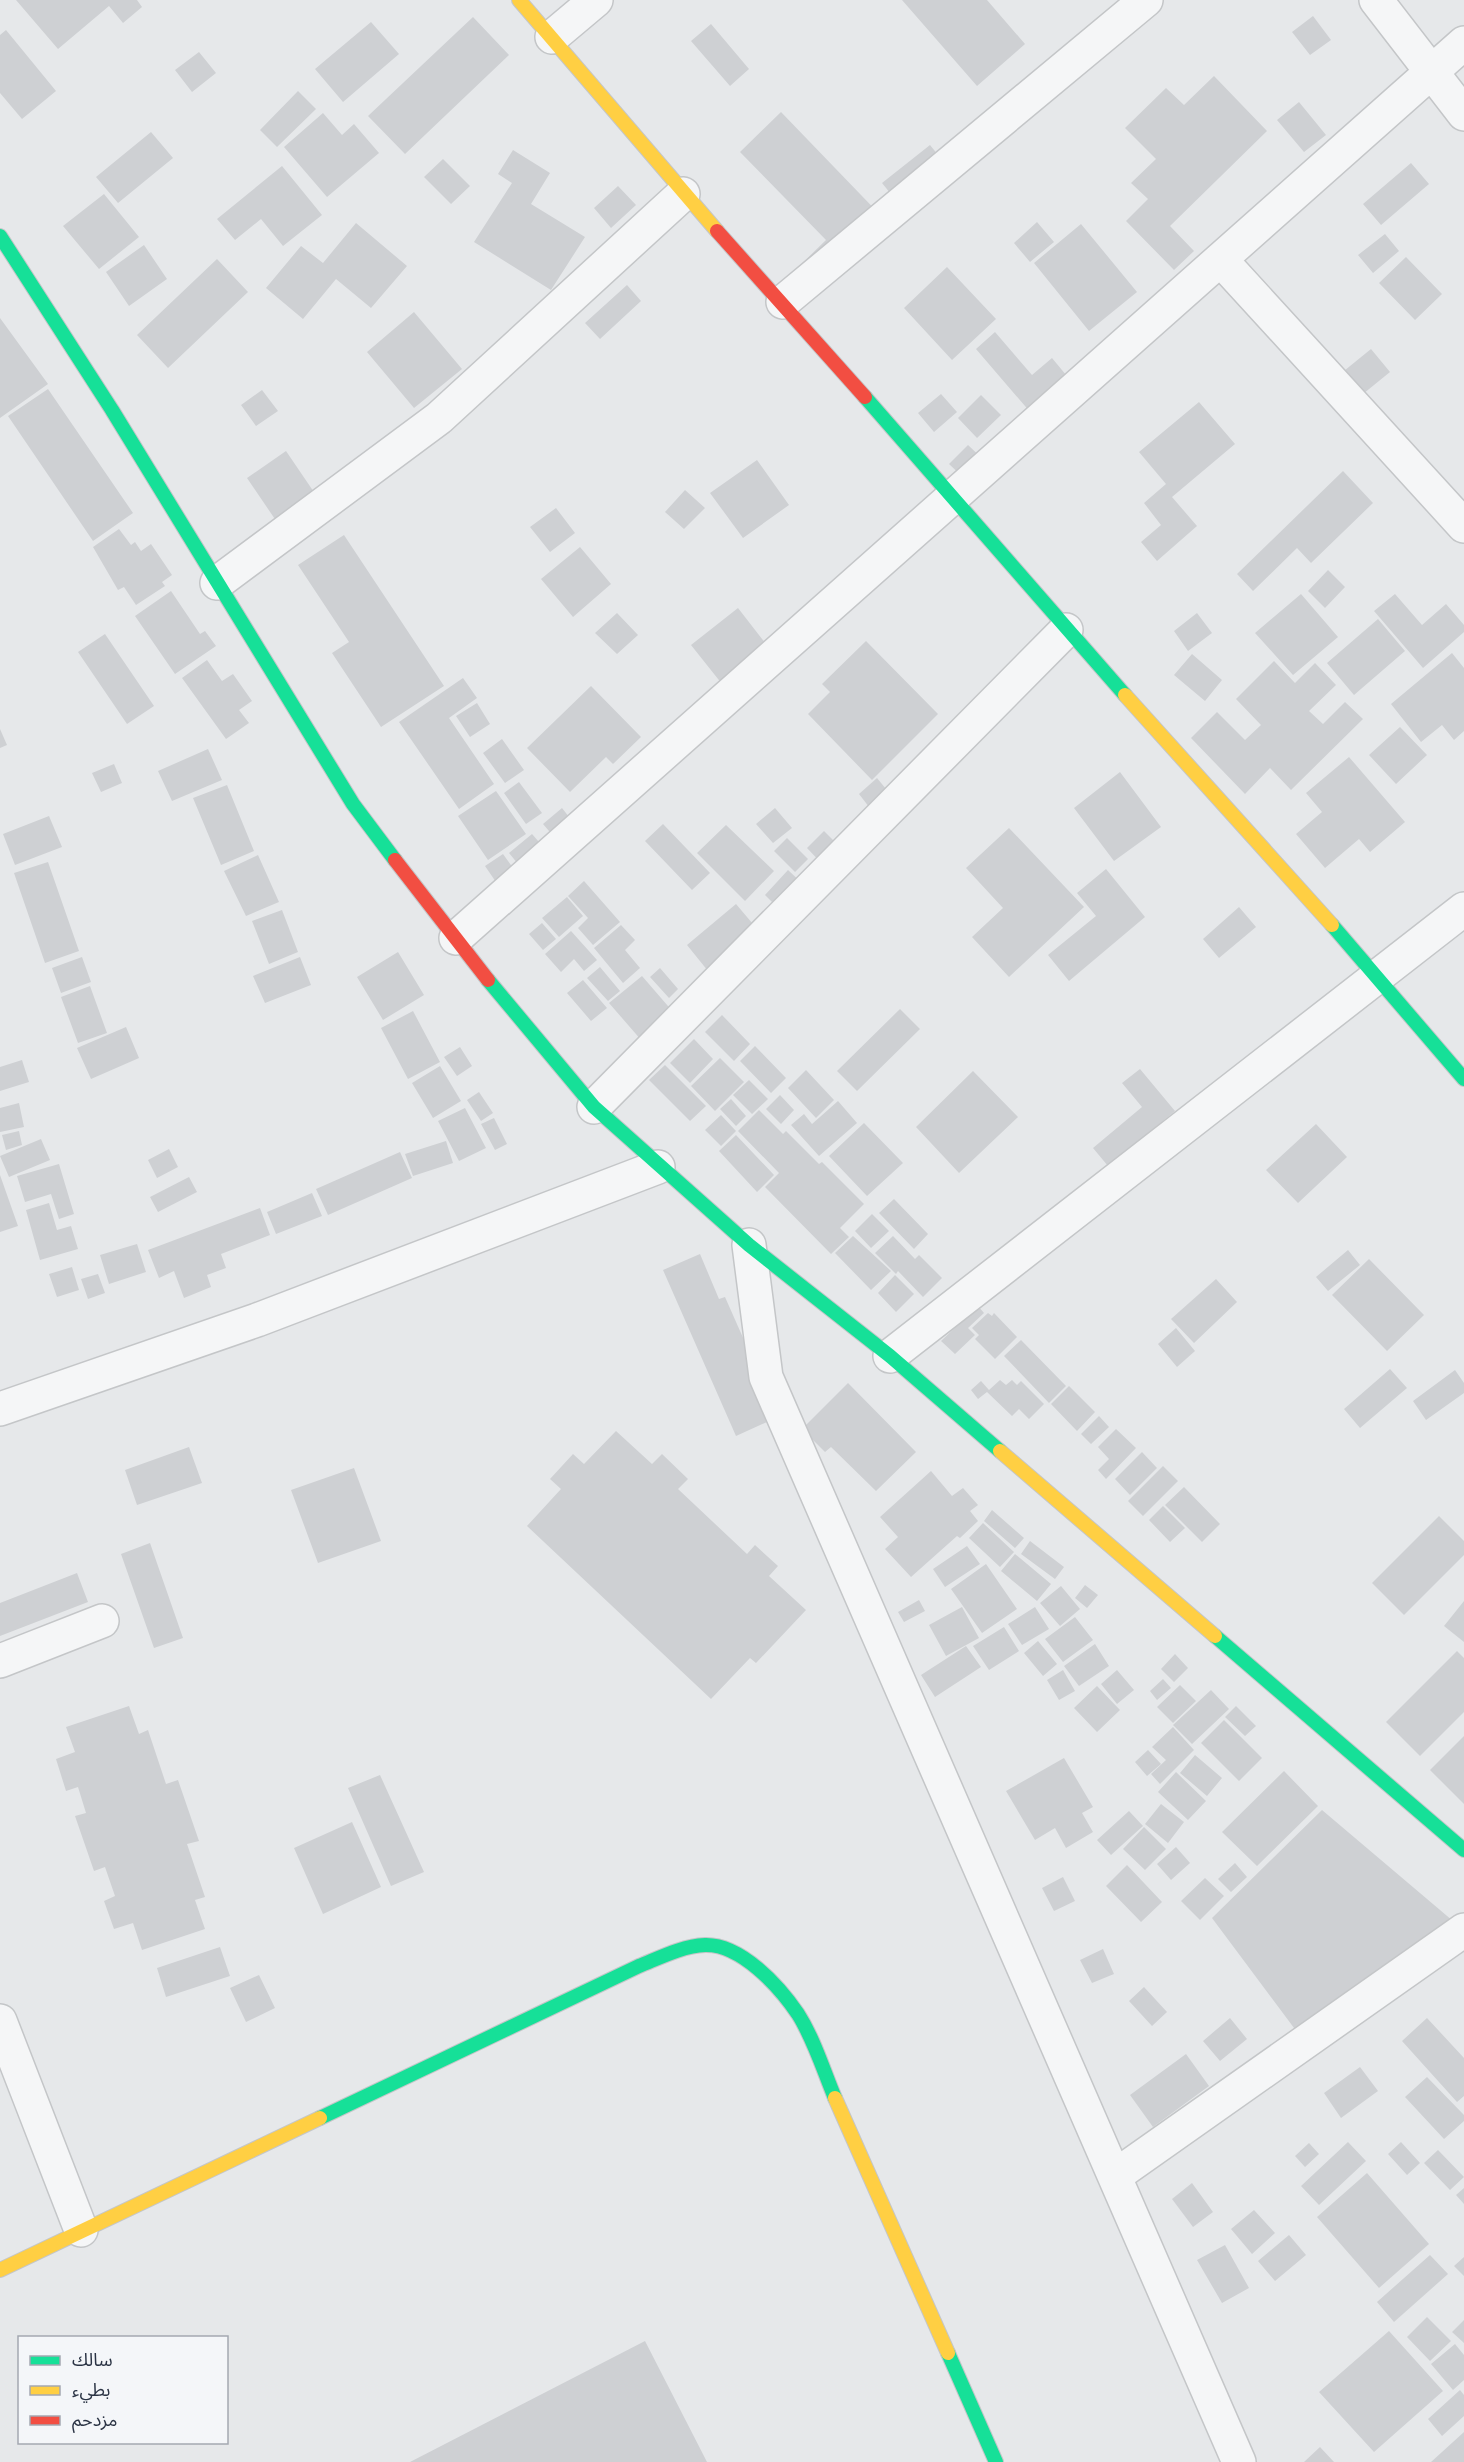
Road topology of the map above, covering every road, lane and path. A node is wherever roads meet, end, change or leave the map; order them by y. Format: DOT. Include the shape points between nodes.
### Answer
graph roads {
  1 [pos="519,0"];
  2 [pos="596,0"];
  3 [pos="1146,0"];
  4 [pos="1376,0"];
  5 [pos="552,37"];
  6 [pos="1464,43"];
  7 [pos="1431,72"];
  8 [pos="1464,114"];
  9 [pos="683,194"];
  10 [pos="0,236"];
  11 [pos="1221,260"];
  12 [pos="783,302"];
  13 [pos="952,495"];
  14 [pos="1464,526"];
  15 [pos="217,583"];
  16 [pos="1066,630"];
  17 [pos="1464,909"];
  18 [pos="456,938"];
  19 [pos="1378,976"];
  20 [pos="1464,1079"];
  21 [pos="594,1107"];
  22 [pos="658,1167"];
  23 [pos="749,1245"];
  24 [pos="890,1356"];
  25 [pos="0,1410"];
  26 [pos="102,1622"];
  27 [pos="0,1661"];
  28 [pos="1464,1850"];
  29 [pos="1464,1930"];
  30 [pos="0,2020"];
  31 [pos="1115,2176"];
  32 [pos="81,2230"];
  33 [pos="0,2270"];
  34 [pos="996,2462"];
  35 [pos="1239,2462"];
  1 -- 5 [label="street"];
  2 -- 5 [label="street"];
  3 -- 12 [label="street"];
  4 -- 7 [label="street"];
  5 -- 9 [label="street"];
  6 -- 7 [label="street"];
  7 -- 8 [label="street"];
  7 -- 11 [label="street"];
  9 -- 12 [label="street"];
  9 -- 15 [label="street" via="438,418"];
  10 -- 15 [label="street"];
  11 -- 13 [label="street"];
  11 -- 14 [label="street"];
  12 -- 13 [label="street"];
  13 -- 16 [label="street"];
  13 -- 18 [label="street"];
  15 -- 18 [label="street" via="352,804"];
  16 -- 19 [label="street"];
  16 -- 21 [label="street"];
  17 -- 19 [label="street"];
  18 -- 21 [label="street" via="506,1004"];
  19 -- 20 [label="street"];
  19 -- 24 [label="street"];
  21 -- 22 [label="street"];
  22 -- 23 [label="street"];
  22 -- 25 [label="street" via="257,1320"];
  23 -- 24 [label="street"];
  23 -- 31 [label="street" via="766,1377"];
  24 -- 28 [label="street"];
  26 -- 27 [label="street"];
  29 -- 31 [label="street"];
  30 -- 32 [label="street"];
  31 -- 35 [label="street"];
  32 -- 33 [label="street"];
  32 -- 34 [label="street" via="639,1966 707,1945 732,1953 756,1969 799,2016"];
}
